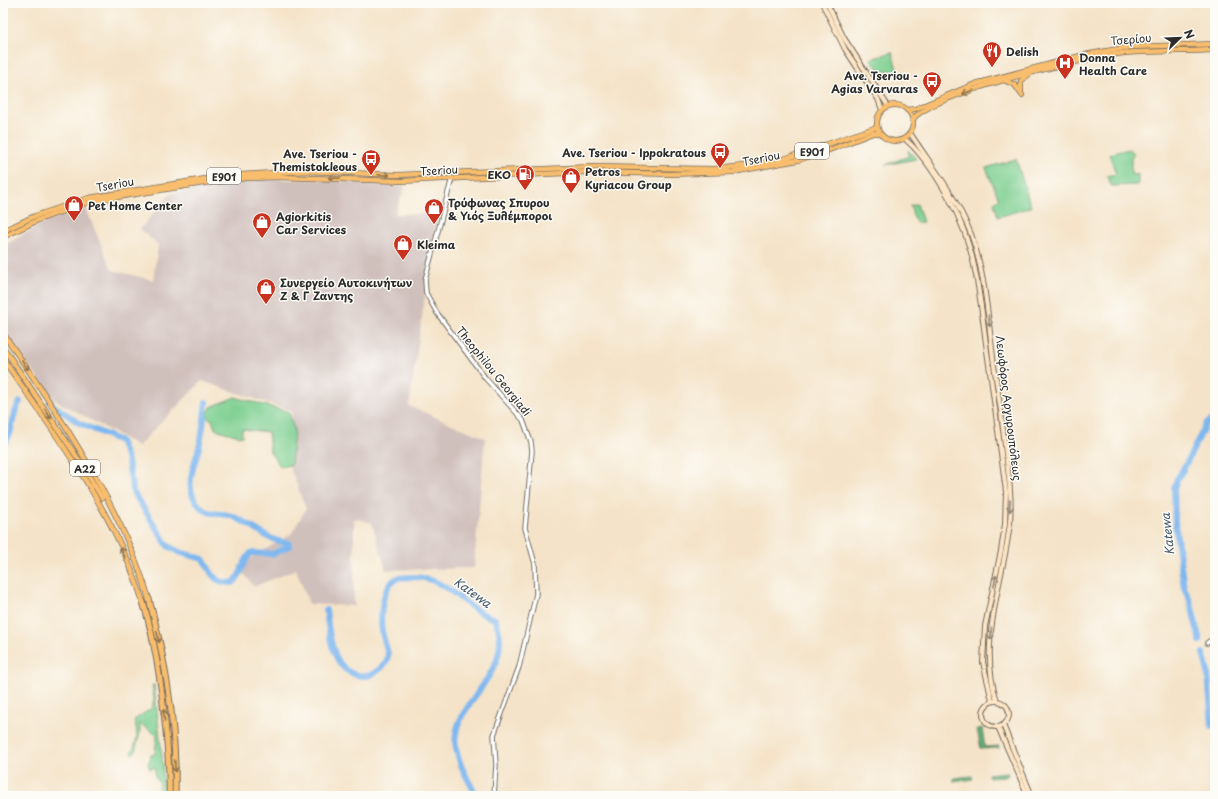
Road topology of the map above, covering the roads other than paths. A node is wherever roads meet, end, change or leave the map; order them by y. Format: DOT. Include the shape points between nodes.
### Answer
graph roads {
  1 [pos="822,3"];
  2 [pos="827,3"];
  3 [pos="1215,44"];
  4 [pos="1215,50"];
  5 [pos="1033,72"];
  6 [pos="998,82"];
  7 [pos="888,106"];
  8 [pos="882,110"];
  9 [pos="907,110"];
  10 [pos="913,119"];
  11 [pos="877,127"];
  12 [pos="910,133"];
  13 [pos="879,134"];
  14 [pos="904,139"];
  15 [pos="453,176"];
  16 [pos="4,236"];
  17 [pos="3,333"];
  18 [pos="3,347"];
  19 [pos="3,359"];
  20 [pos="146,601"];
  21 [pos="1215,637"];
  22 [pos="1207,643"];
  23 [pos="994,701"];
  24 [pos="1001,726"];
  25 [pos="169,796"];
  26 [pos="175,796"];
  27 [pos="494,796"];
  28 [pos="1028,796"];
  29 [pos="1032,796"];
  1 -- 8 [label="main road" via="845,49 878,99"];
  2 -- 7 [label="main road" via="844,38"];
  3 -- 9 [label="main road, Τσερίου" via="1130,47 1102,51 975,84"];
  4 -- 5 [label="main road, Τσερίου" via="1118,54"];
  5 -- 6 [label="main road, Τσερίου"];
  5 -- 6 [label="main road" via="1021,81 1022,95 1012,83"];
  6 -- 10 [label="main road, one-way" via="939,102 920,112"];
  7 -- 8 [label="main road"];
  7 -- 9 [label="main road" via="898,105"];
  8 -- 11 [label="main road" via="876,120"];
  9 -- 10 [label="main road"];
  10 -- 12 [label="main road"];
  11 -- 13 [label="main road"];
  11 -- 15 [label="main road, Tseriou / E901" via="784,159 744,166 704,169 591,167"];
  12 -- 14 [label="main road"];
  12 -- 23 [label="main road, Λεωφόρος Αργυρουπόλεως, one-way" via="955,200 970,234 983,276 1011,501 1006,550 992,620 989,666"];
  13 -- 14 [label="main road" via="892,142"];
  13 -- 15 [label="main road, Tseriou / E901" via="873,133 798,160 733,172 588,172"];
  23 -- 14 [label="main road, Λεωφόρος Αργυρουπόλεως, one-way" via="983,662 985,626 1001,551 1006,492 980,287 971,248 946,192 928,165"];
  15 -- 16 [label="main road, Tseriou / E901" via="401,181 280,177 204,183 92,201 38,220"];
  15 -- 27 [label="street, Theophilou Georgiadi" via="425,280 426,293 437,313 478,368 523,420 532,442 525,528 535,564 536,594 519,667 495,732"];
  17 -- 20 [label="main road, one-way" via="72,438 102,490 133,554"];
  18 -- 20 [label="main road, A22, one-way" via="94,482 130,554"];
  20 -- 19 [label="main road, A22, one-way" via="95,497 75,463"];
  25 -- 20 [label="highway, A22, one-way" via="162,693"];
  20 -- 26 [label="highway, A22, one-way" via="160,646 167,685 175,768"];
  21 -- 22 [label="street"];
  23 -- 24 [label="main road" via="1004,703 1009,710 1008,719"];
  23 -- 24 [label="main road" via="986,706 983,715 987,723"];
  24 -- 28 [label="main road"];
  24 -- 29 [label="main road"];
}
